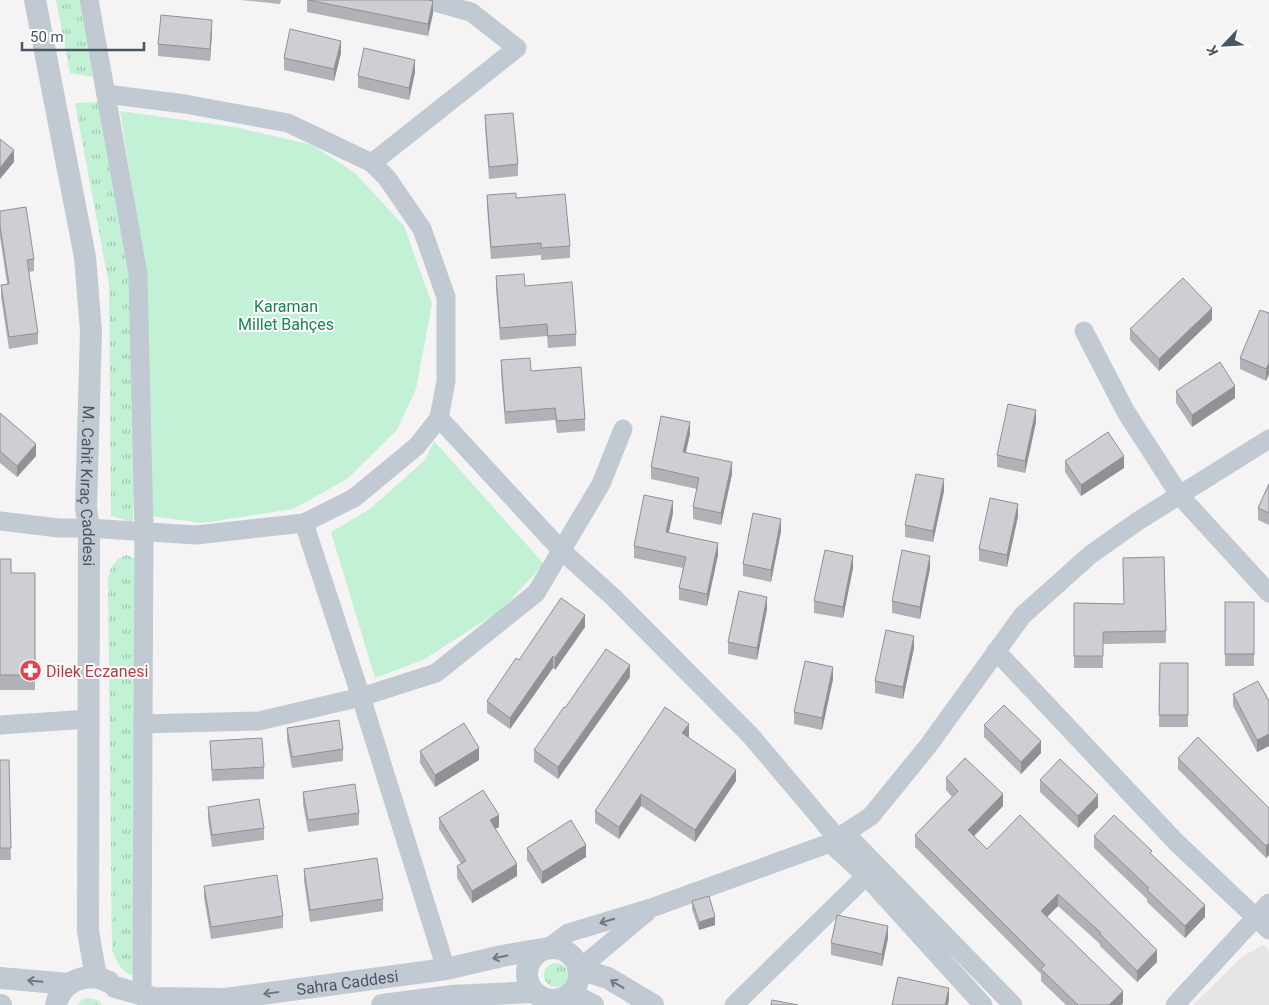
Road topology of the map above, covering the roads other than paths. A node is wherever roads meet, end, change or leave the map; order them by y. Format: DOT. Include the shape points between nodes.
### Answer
graph roads {
  1 [pos="35,0"];
  2 [pos="89,0"];
  3 [pos="427,0"];
  4 [pos="106,94"];
  5 [pos="372,163"];
  6 [pos="1084,331"];
  7 [pos="439,418"];
  8 [pos="623,429"];
  9 [pos="1269,439"];
  10 [pos="1180,496"];
  11 [pos="0,521"];
  12 [pos="304,523"];
  13 [pos="89,528"];
  14 [pos="144,532"];
  15 [pos="561,550"];
  16 [pos="1269,593"];
  17 [pos="996,651"];
  18 [pos="361,697"];
  19 [pos="89,719"];
  20 [pos="143,724"];
  21 [pos="0,726"];
  22 [pos="838,839"];
  23 [pos="866,876"];
  24 [pos="1269,903"];
  25 [pos="654,907"];
  26 [pos="1262,925"];
  27 [pos="548,948"];
  28 [pos="446,969"];
  29 [pos="579,969"];
  30 [pos="0,978"];
  31 [pos="69,984"];
  32 [pos="120,991"];
  33 [pos="534,992"];
  34 [pos="567,996"];
  35 [pos="435,1002"];
  36 [pos="56,1005"];
  37 [pos="382,1005"];
  38 [pos="593,1005"];
  39 [pos="652,1005"];
  40 [pos="734,1005"];
  41 [pos="983,1005"];
  42 [pos="1013,1005"];
  43 [pos="1175,1005"];
  1 -- 13 [label="street, M. Cahit Kıraç Caddesi" via="85,256 91,331 86,508"];
  2 -- 4 [label="street"];
  3 -- 5 [label="street" via="471,12 517,48"];
  4 -- 5 [label="street" via="185,104 288,123"];
  4 -- 14 [label="street" via="138,274"];
  5 -- 7 [label="street" via="388,178 422,229 446,298 446,380"];
  6 -- 10 [label="street" via="1126,412"];
  7 -- 12 [label="street" via="417,446 354,498"];
  7 -- 15 [label="street"];
  8 -- 15 [label="street" via="601,484"];
  9 -- 10 [label="street"];
  10 -- 16 [label="street"];
  10 -- 17 [label="street" via="1090,555 1022,616"];
  11 -- 13 [label="street"];
  12 -- 14 [label="street" via="196,536"];
  12 -- 18 [label="street"];
  13 -- 14 [label="street"];
  13 -- 19 [label="street, M. Cahit Kıraç Caddesi"];
  14 -- 20 [label="street"];
  15 -- 18 [label="street" via="536,593 436,673"];
  15 -- 22 [label="street" via="752,736"];
  17 -- 22 [label="street" via="928,746 871,816"];
  17 -- 26 [label="street" via="1176,842"];
  18 -- 20 [label="street" via="259,721"];
  18 -- 28 [label="street"];
  19 -- 21 [label="street"];
  19 -- 32 [label="street, M. Cahit Kıraç Caddesi" via="88,931"];
  20 -- 32 [label="street"];
  22 -- 23 [label="street"];
  22 -- 25 [label="street"];
  22 -- 42 [label="street"];
  23 -- 40 [label="street"];
  23 -- 41 [label="street"];
  24 -- 26 [label="street"];
  25 -- 27 [label="street, one-way" via="568,933"];
  25 -- 29 [label="street"];
  26 -- 43 [label="street"];
  27 -- 28 [label="street, Sahra Caddesi, one-way"];
  27 -- 29 [label="street, Sahra Caddesi" via="564,950 576,961"];
  27 -- 33 [label="street" via="534,955 527,969 529,985"];
  28 -- 32 [label="street, Sahra Caddesi, one-way" via="225,999 154,998"];
  29 -- 34 [label="street" via="577,984"];
  39 -- 29 [label="street, one-way" via="608,978"];
  31 -- 30 [label="street, one-way"];
  31 -- 32 [label="street, Sahra Caddesi" via="78,979"];
  31 -- 36 [label="street"];
  33 -- 34 [label="street, Sahra Caddesi" via="550,1000"];
  33 -- 35 [label="street, Sahra Caddesi"];
  34 -- 38 [label="street, Sahra Caddesi"];
  35 -- 37 [label="street, Sahra Caddesi"];
}
